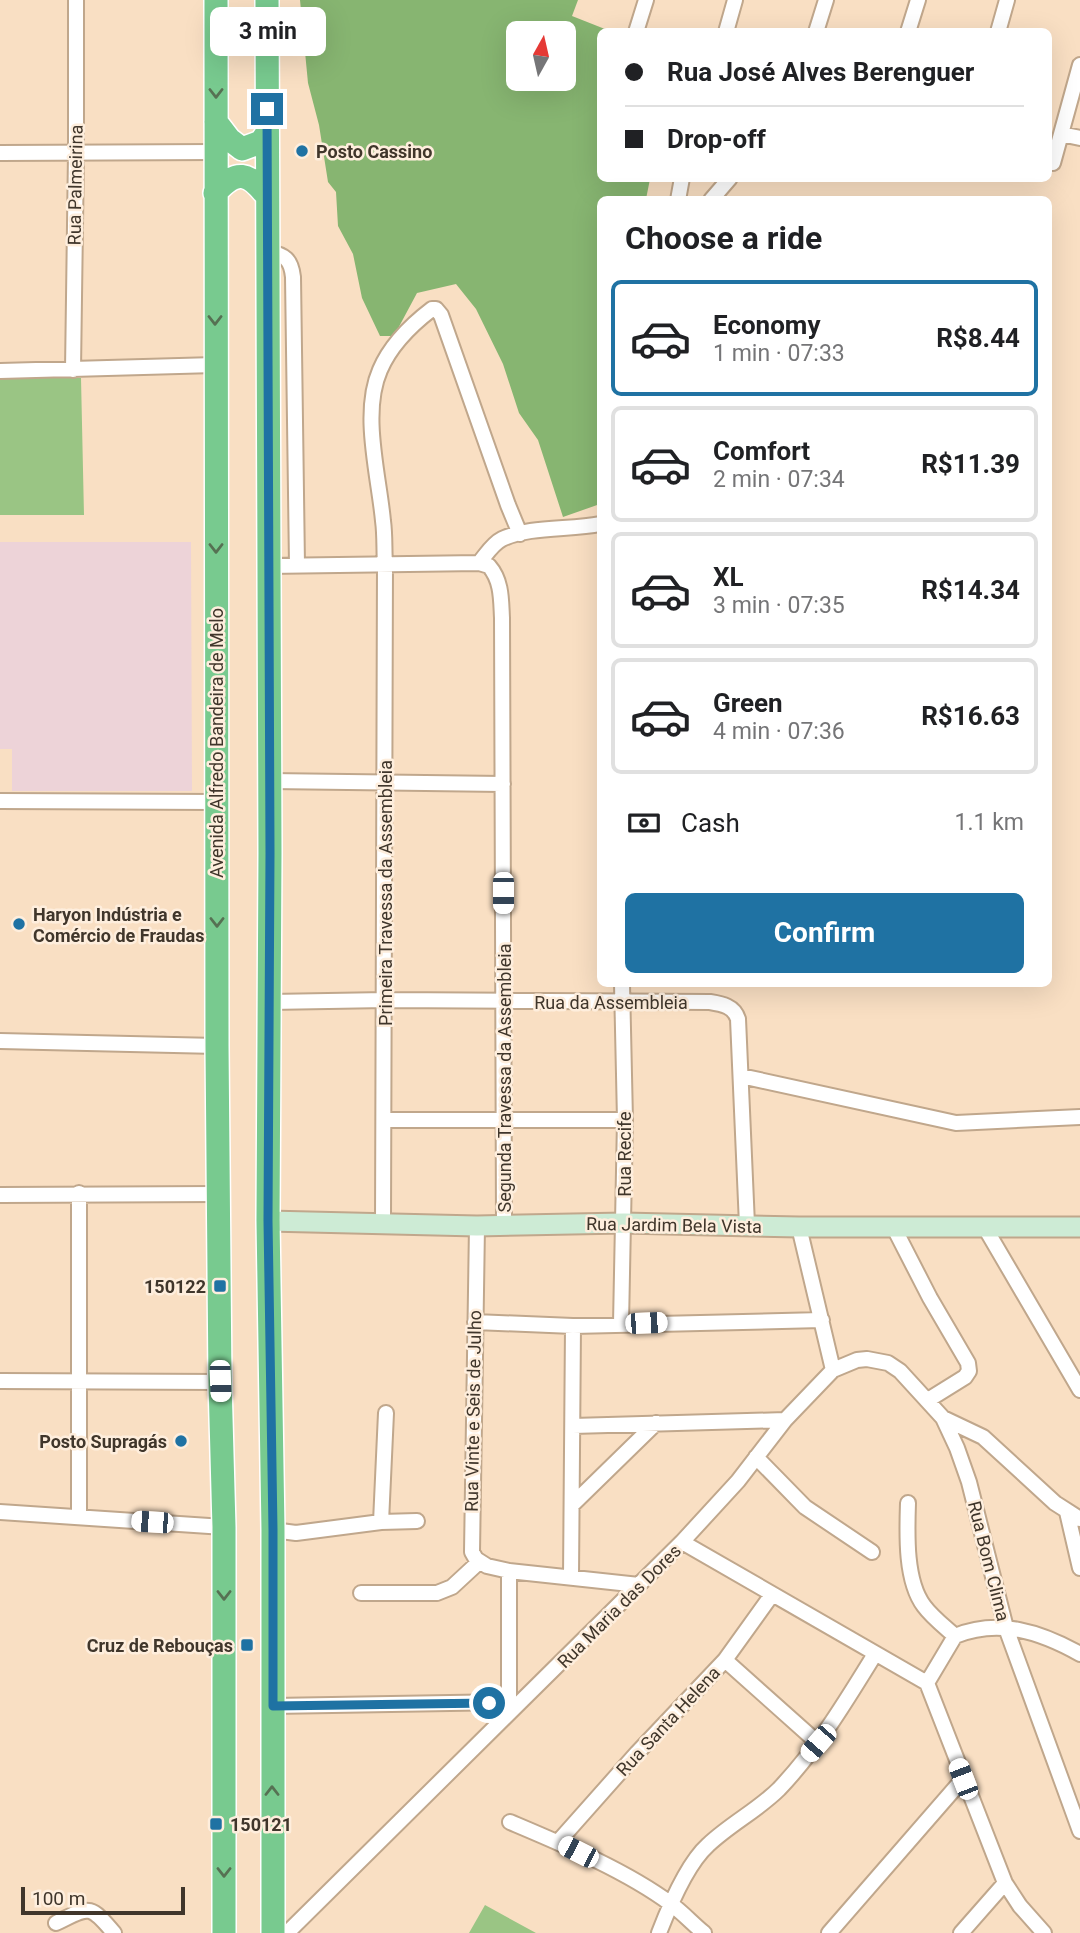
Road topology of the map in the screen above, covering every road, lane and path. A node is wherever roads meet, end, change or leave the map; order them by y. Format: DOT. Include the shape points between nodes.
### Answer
graph roads {
  1 [pos="76,0"];
  2 [pos="216,0"];
  3 [pos="267,0"];
  4 [pos="646,0"];
  5 [pos="735,0"];
  6 [pos="826,0"];
  7 [pos="918,0"];
  8 [pos="1007,0"];
  9 [pos="637,28"];
  10 [pos="727,28"];
  11 [pos="817,28"];
  12 [pos="909,28"];
  13 [pos="999,28"];
  14 [pos="1080,65"];
  15 [pos="216,122"];
  16 [pos="267,133"];
  17 [pos="1061,134"];
  18 [pos="1080,138"];
  19 [pos="215,152"];
  20 [pos="0,153"];
  21 [pos="76,153"];
  22 [pos="1053,163"];
  23 [pos="727,182"];
  24 [pos="215,193"];
  25 [pos="267,196"];
  26 [pos="714,196"];
  27 [pos="267,251"];
  28 [pos="215,365"];
  29 [pos="73,370"];
  30 [pos="0,371"];
  31 [pos="597,524"];
  32 [pos="520,534"];
  33 [pos="479,563"];
  34 [pos="385,564"];
  35 [pos="297,565"];
  36 [pos="268,566"];
  37 [pos="270,781"];
  38 [pos="386,783"];
  39 [pos="503,784"];
  40 [pos="0,801"];
  41 [pos="216,802"];
  42 [pos="622,987"];
  43 [pos="386,1000"];
  44 [pos="270,1002"];
  45 [pos="503,1002"];
  46 [pos="622,1002"];
  47 [pos="0,1041"];
  48 [pos="217,1046"];
  49 [pos="741,1076"];
  50 [pos="1080,1117"];
  51 [pos="384,1120"];
  52 [pos="625,1120"];
  53 [pos="504,1121"];
  54 [pos="79,1194"];
  55 [pos="218,1194"];
  56 [pos="0,1195"];
  57 [pos="268,1221"];
  58 [pos="383,1223"];
  59 [pos="624,1223"];
  60 [pos="504,1225"];
  61 [pos="747,1225"];
  62 [pos="477,1226"];
  63 [pos="893,1226"];
  64 [pos="984,1226"];
  65 [pos="799,1227"];
  66 [pos="1080,1227"];
  67 [pos="822,1320"];
  68 [pos="475,1322"];
  69 [pos="621,1324"];
  70 [pos="573,1326"];
  71 [pos="834,1370"];
  72 [pos="0,1381"];
  73 [pos="220,1381"];
  74 [pos="78,1383"];
  75 [pos="1080,1390"];
  76 [pos="928,1400"];
  77 [pos="386,1413"];
  78 [pos="943,1418"];
  79 [pos="785,1420"];
  80 [pos="656,1423"];
  81 [pos="573,1426"];
  82 [pos="756,1457"];
  83 [pos="908,1503"];
  84 [pos="572,1505"];
  85 [pos="0,1512"];
  86 [pos="1074,1516"];
  87 [pos="79,1517"];
  88 [pos="417,1521"];
  89 [pos="381,1522"];
  90 [pos="225,1527"];
  91 [pos="273,1530"];
  92 [pos="682,1542"];
  93 [pos="873,1552"];
  94 [pos="479,1562"];
  95 [pos="1080,1569"];
  96 [pos="509,1571"];
  97 [pos="571,1577"];
  98 [pos="639,1585"];
  99 [pos="361,1593"];
  100 [pos="771,1596"];
  101 [pos="1006,1628"];
  102 [pos="955,1636"];
  103 [pos="875,1654"];
  104 [pos="1080,1654"];
  105 [pos="725,1660"];
  106 [pos="927,1683"];
  107 [pos="273,1706"];
  108 [pos="509,1709"];
  109 [pos="818,1743"];
  110 [pos="963,1779"];
  111 [pos="510,1822"];
  112 [pos="1080,1831"];
  113 [pos="558,1842"];
  114 [pos="1005,1883"];
  115 [pos="670,1904"];
  116 [pos="55,1923"];
  117 [pos="114,1933"];
  118 [pos="224,1933"];
  119 [pos="273,1933"];
  120 [pos="287,1933"];
  121 [pos="659,1933"];
  122 [pos="704,1933"];
  123 [pos="829,1933"];
  124 [pos="961,1933"];
  125 [pos="1044,1933"];
  1 -- 21 [label="street, Rua Palmeirina"];
  2 -- 15 [label="highway, Avenida Alfredo Bandeira de Melo, one-way"];
  3 -- 16 [label="highway"];
  4 -- 9 [label="street"];
  5 -- 10 [label="street"];
  6 -- 11 [label="street"];
  7 -- 12 [label="street"];
  8 -- 13 [label="street"];
  14 -- 17 [label="street"];
  15 -- 16 [label="highway" via="242,149 261,142"];
  15 -- 19 [label="highway, Avenida Alfredo Bandeira de Melo"];
  16 -- 25 [label="highway"];
  17 -- 18 [label="street"];
  17 -- 22 [label="street"];
  19 -- 21 [label="street"];
  19 -- 24 [label="highway, Avenida Alfredo Bandeira de Melo"];
  20 -- 21 [label="street"];
  21 -- 29 [label="street, Rua Palmeirina"];
  23 -- 26 [label="street"];
  24 -- 25 [label="highway" via="243,176"];
  24 -- 28 [label="highway, Avenida Alfredo Bandeira de Melo, one-way"];
  25 -- 27 [label="highway"];
  27 -- 35 [label="street" via="287,258 293,277"];
  27 -- 36 [label="highway"];
  28 -- 29 [label="street"];
  28 -- 41 [label="highway, Avenida Alfredo Bandeira de Melo, one-way"];
  29 -- 30 [label="street"];
  31 -- 32 [label="street"];
  32 -- 33 [label="street" via="494,545"];
  32 -- 34 [label="street, Primeira Travessa da Assembleia" via="441,315 432,309 391,349 379,372 373,399 372,440"];
  33 -- 34 [label="street"];
  33 -- 39 [label="street, Segunda Travessa da Assembleia" via="494,571 501,591"];
  34 -- 35 [label="street"];
  34 -- 38 [label="street, Primeira Travessa da Assembleia"];
  35 -- 36 [label="street"];
  36 -- 37 [label="highway"];
  37 -- 38 [label="street"];
  37 -- 44 [label="highway"];
  38 -- 39 [label="street"];
  38 -- 43 [label="street, Primeira Travessa da Assembleia"];
  39 -- 45 [label="street, Segunda Travessa da Assembleia"];
  40 -- 41 [label="street"];
  41 -- 48 [label="highway, Avenida Alfredo Bandeira de Melo, one-way"];
  42 -- 46 [label="street, Rua Recife"];
  43 -- 44 [label="street, Rua da Assembleia"];
  43 -- 45 [label="street, Rua da Assembleia"];
  43 -- 51 [label="street, Primeira Travessa da Assembleia"];
  44 -- 57 [label="highway"];
  45 -- 46 [label="street, Rua da Assembleia"];
  45 -- 53 [label="street, Segunda Travessa da Assembleia"];
  46 -- 49 [label="street, Rua da Assembleia" via="710,1002 730,1007 738,1019"];
  46 -- 52 [label="street, Rua Recife"];
  47 -- 48 [label="street"];
  48 -- 55 [label="highway, Avenida Alfredo Bandeira de Melo"];
  49 -- 50 [label="street" via="956,1123"];
  49 -- 61 [label="street, Rua da Assembleia"];
  51 -- 53 [label="street"];
  51 -- 58 [label="street, Primeira Travessa da Assembleia"];
  52 -- 53 [label="street"];
  52 -- 59 [label="street, Rua Recife"];
  53 -- 60 [label="street, Segunda Travessa da Assembleia"];
  54 -- 55 [label="street"];
  54 -- 56 [label="street"];
  54 -- 74 [label="street"];
  55 -- 73 [label="highway, Avenida Alfredo Bandeira de Melo"];
  57 -- 58 [label="main road, Rua Jardim Bela Vista"];
  57 -- 91 [label="highway"];
  58 -- 62 [label="main road, Rua Jardim Bela Vista"];
  59 -- 60 [label="main road, Rua Jardim Bela Vista"];
  59 -- 61 [label="main road, Rua Jardim Bela Vista"];
  59 -- 69 [label="street, Rua Recife"];
  60 -- 62 [label="main road, Rua Jardim Bela Vista"];
  61 -- 65 [label="main road, Rua Jardim Bela Vista"];
  62 -- 68 [label="street, Rua Vinte e Seis de Julho"];
  63 -- 64 [label="main road, Rua Jardim Bela Vista"];
  63 -- 65 [label="main road, Rua Jardim Bela Vista"];
  63 -- 76 [label="street" via="968,1363 965,1377"];
  64 -- 66 [label="main road, Rua Jardim Bela Vista"];
  64 -- 75 [label="street"];
  65 -- 67 [label="street"];
  67 -- 69 [label="street"];
  67 -- 71 [label="street"];
  68 -- 70 [label="street"];
  68 -- 94 [label="street, Rua Vinte e Seis de Julho" via="470,1546"];
  69 -- 70 [label="street"];
  70 -- 81 [label="street"];
  71 -- 76 [label="street, Rua Bom Clima" via="857,1360 888,1363"];
  71 -- 79 [label="street, Rua Maria das Dores"];
  72 -- 74 [label="street"];
  73 -- 74 [label="street"];
  73 -- 90 [label="highway, Avenida Alfredo Bandeira de Melo"];
  74 -- 87 [label="street"];
  76 -- 78 [label="street, Rua Bom Clima"];
  77 -- 89 [label="street"];
  78 -- 86 [label="street" via="983,1437"];
  78 -- 101 [label="street, Rua Bom Clima" via="969,1482"];
  79 -- 80 [label="street"];
  79 -- 82 [label="street, Rua Maria das Dores"];
  80 -- 81 [label="street"];
  80 -- 84 [label="street"];
  81 -- 84 [label="street"];
  82 -- 92 [label="street, Rua Maria das Dores"];
  82 -- 93 [label="street" via="805,1507"];
  83 -- 102 [label="street" via="909,1559 917,1594 924,1607"];
  84 -- 97 [label="street"];
  85 -- 87 [label="street"];
  86 -- 95 [label="street"];
  87 -- 90 [label="street"];
  88 -- 89 [label="street"];
  89 -- 91 [label="street" via="296,1533"];
  90 -- 118 [label="highway, Avenida Alfredo Bandeira de Melo, one-way"];
  91 -- 107 [label="highway"];
  92 -- 98 [label="street, Rua Maria das Dores"];
  92 -- 100 [label="street"];
  94 -- 96 [label="street"];
  94 -- 99 [label="street" via="452,1587 437,1593"];
  96 -- 97 [label="street"];
  96 -- 108 [label="street"];
  97 -- 98 [label="street"];
  98 -- 108 [label="street, Rua Maria das Dores"];
  100 -- 103 [label="street"];
  100 -- 105 [label="street, Rua Santa Helena"];
  101 -- 102 [label="street"];
  101 -- 104 [label="street" via="1050,1637"];
  101 -- 112 [label="street, Rua Bom Clima"];
  102 -- 106 [label="street"];
  103 -- 106 [label="street"];
  103 -- 109 [label="street"];
  105 -- 109 [label="street"];
  105 -- 113 [label="street, Rua Santa Helena"];
  106 -- 110 [label="street"];
  107 -- 108 [label="street"];
  119 -- 107 [label="highway, one-way"];
  108 -- 120 [label="street, Rua Maria das Dores"];
  109 -- 115 [label="street" via="777,1791 703,1849"];
  110 -- 114 [label="street"];
  110 -- 123 [label="street"];
  111 -- 113 [label="street"];
  113 -- 115 [label="street"];
  114 -- 124 [label="street"];
  114 -- 125 [label="street"];
  115 -- 121 [label="street"];
  115 -- 122 [label="street"];
  116 -- 117 [label="street" via="90,1910"];
}
